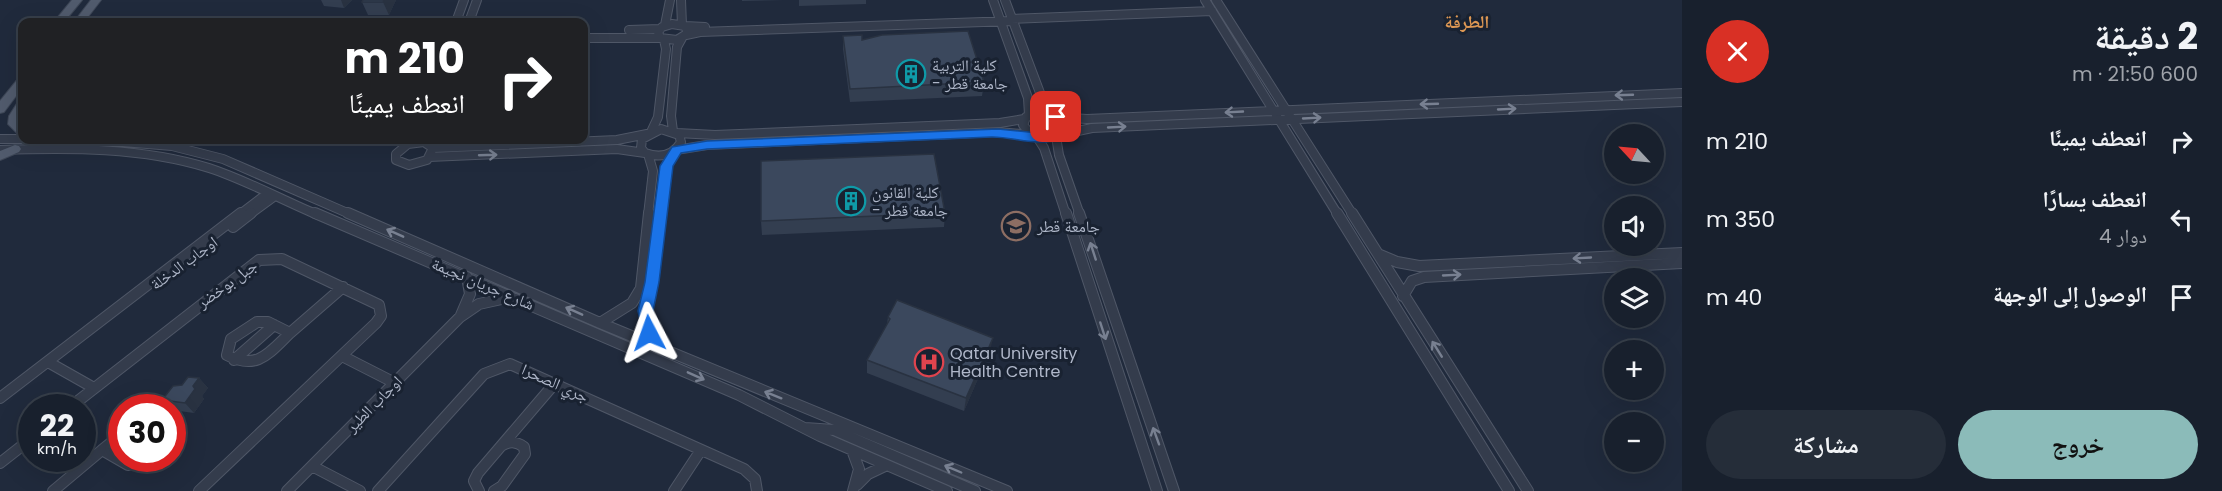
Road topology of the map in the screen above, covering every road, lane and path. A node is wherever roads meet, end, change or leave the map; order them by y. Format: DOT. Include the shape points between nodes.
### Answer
graph roads {
  1 [pos="77,0"];
  2 [pos="96,0"];
  3 [pos="464,0"];
  4 [pos="477,0"];
  5 [pos="670,0"];
  6 [pos="681,0"];
  7 [pos="993,0"];
  8 [pos="1005,0"];
  9 [pos="1205,0"];
  10 [pos="1216,0"];
  11 [pos="1212,11"];
  12 [pos="1223,11"];
  13 [pos="62,18"];
  14 [pos="69,18"];
  15 [pos="82,18"];
  16 [pos="457,18"];
  17 [pos="470,18"];
  18 [pos="999,19"];
  19 [pos="1011,19"];
  20 [pos="683,25"];
  21 [pos="850,25"];
  22 [pos="663,27"];
  23 [pos="588,32"];
  24 [pos="602,34"];
  25 [pos="588,37"];
  26 [pos="684,37"];
  27 [pos="662,39"];
  28 [pos="18,73"];
  29 [pos="18,86"];
  30 [pos="1682,93"];
  31 [pos="0,96"];
  32 [pos="18,99"];
  33 [pos="1682,102"];
  34 [pos="0,109"];
  35 [pos="1273,110"];
  36 [pos="1286,110"];
  37 [pos="18,111"];
  38 [pos="1052,115"];
  39 [pos="1027,117"];
  40 [pos="1278,119"];
  41 [pos="1292,119"];
  42 [pos="0,122"];
  43 [pos="18,128"];
  44 [pos="675,132"];
  45 [pos="649,133"];
  46 [pos="1058,135"];
  47 [pos="1035,136"];
  48 [pos="0,139"];
  49 [pos="18,139"];
  50 [pos="588,141"];
  51 [pos="147,144"];
  52 [pos="406,144"];
  53 [pos="430,144"];
  54 [pos="15,149"];
  55 [pos="0,150"];
  56 [pos="675,151"];
  57 [pos="647,153"];
  58 [pos="0,156"];
  59 [pos="429,157"];
  60 [pos="211,170"];
  61 [pos="1070,184"];
  62 [pos="1057,186"];
  63 [pos="272,194"];
  64 [pos="662,207"];
  65 [pos="649,208"];
  66 [pos="244,211"];
  67 [pos="1355,220"];
  68 [pos="1342,221"];
  69 [pos="660,226"];
  70 [pos="648,227"];
  71 [pos="1376,252"];
  72 [pos="1682,253"];
  73 [pos="1682,263"];
  74 [pos="467,277"];
  75 [pos="343,287"];
  76 [pos="1403,296"];
  77 [pos="513,297"];
  78 [pos="460,317"];
  79 [pos="600,323"];
  80 [pos="274,325"];
  81 [pos="92,328"];
  82 [pos="290,333"];
  83 [pos="650,344"];
  84 [pos="342,356"];
  85 [pos="234,360"];
  86 [pos="48,362"];
  87 [pos="395,382"];
  88 [pos="555,383"];
  89 [pos="1137,385"];
  90 [pos="1121,386"];
  91 [pos="94,388"];
  92 [pos="86,394"];
  93 [pos="0,398"];
  94 [pos="1468,398"];
  95 [pos="1453,399"];
  96 [pos="522,422"];
  97 [pos="805,429"];
  98 [pos="521,444"];
  99 [pos="108,445"];
  100 [pos="499,448"];
  101 [pos="18,449"];
  102 [pos="102,450"];
  103 [pos="702,450"];
  104 [pos="852,450"];
  105 [pos="108,453"];
  106 [pos="0,463"];
  107 [pos="887,465"];
  108 [pos="312,466"];
  109 [pos="855,488"];
  110 [pos="53,491"];
  111 [pos="199,491"];
  112 [pos="287,491"];
  113 [pos="360,491"];
  114 [pos="378,491"];
  115 [pos="479,491"];
  116 [pos="494,491"];
  117 [pos="674,491"];
  118 [pos="757,491"];
  119 [pos="947,491"];
  120 [pos="975,491"];
  121 [pos="1007,491"];
  122 [pos="1156,491"];
  123 [pos="1174,491"];
  124 [pos="1509,491"];
  125 [pos="1527,491"];
  1 -- 13 [label="main road"];
  1 -- 14 [label="main road"];
  2 -- 15 [label="main road"];
  3 -- 16 [label="street"];
  4 -- 17 [label="street"];
  5 -- 22 [label="street"];
  6 -- 20 [label="street"];
  7 -- 18 [label="street"];
  8 -- 19 [label="street"];
  9 -- 11 [label="street"];
  10 -- 12 [label="street"];
  11 -- 12 [label="street"];
  11 -- 19 [label="street"];
  11 -- 35 [label="street"];
  12 -- 36 [label="street"];
  18 -- 19 [label="street"];
  18 -- 21 [label="street"];
  18 -- 39 [label="street" via="1028,98"];
  19 -- 38 [label="street" via="1040,98"];
  20 -- 21 [label="street"];
  20 -- 22 [label="street"];
  20 -- 26 [label="street" via="688,29"];
  21 -- 26 [label="street" via="700,32"];
  22 -- 24 [label="street"];
  22 -- 27 [label="street" via="658,34"];
  23 -- 24 [label="street"];
  24 -- 25 [label="street"];
  24 -- 27 [label="street"];
  26 -- 27 [label="street"];
  26 -- 44 [label="street" via="677,47 671,116"];
  27 -- 45 [label="street" via="666,49 659,112"];
  28 -- 31 [label="main road"];
  29 -- 34 [label="main road"];
  30 -- 36 [label="street, one-way"];
  32 -- 42 [label="main road"];
  41 -- 33 [label="street, one-way"];
  35 -- 36 [label="street"];
  35 -- 38 [label="street, one-way" via="1087,119"];
  35 -- 40 [label="street"];
  36 -- 41 [label="street"];
  37 -- 43 [label="main road" via="14,124"];
  38 -- 39 [label="street"];
  38 -- 46 [label="street" via="1063,127"];
  39 -- 44 [label="street" via="1000,123 715,135"];
  39 -- 47 [label="street" via="1024,128"];
  40 -- 41 [label="street"];
  46 -- 40 [label="street, one-way" via="1092,128"];
  40 -- 68 [label="street"];
  41 -- 67 [label="street"];
  44 -- 45 [label="street"];
  44 -- 56 [label="street" via="681,142"];
  45 -- 50 [label="street"];
  45 -- 57 [label="street" via="640,145"];
  46 -- 47 [label="street"];
  46 -- 61 [label="street" via="1059,155"];
  47 -- 56 [label="street" via="989,133 707,145"];
  47 -- 62 [label="street" via="1044,148"];
  48 -- 49 [label="street"];
  79 -- 51 [label="street, شارع جريان نجيمة, one-way" via="223,159"];
  52 -- 59 [label="street" via="396,154 400,163 413,165"];
  53 -- 59 [label="street"];
  54 -- 55 [label="street, شارع جريان نجيمة"];
  54 -- 58 [label="main road"];
  54 -- 60 [label="street, شارع جريان نجيمة" via="117,149 169,157"];
  56 -- 57 [label="street" via="661,156"];
  56 -- 64 [label="street" via="667,166"];
  59 -- 57 [label="street, one-way" via="617,149"];
  57 -- 65 [label="street" via="653,171"];
  60 -- 63 [label="street, شارع جريان نجيمة"];
  60 -- 66 [label="street" via="249,191 251,201"];
  61 -- 62 [label="street"];
  89 -- 61 [label="street, one-way"];
  62 -- 90 [label="street, one-way"];
  63 -- 66 [label="street, اوجاب الدخلة"];
  63 -- 74 [label="street, شارع جريان نجيمة"];
  63 -- 81 [label="street, اوجاب الدخلة"];
  64 -- 65 [label="street"];
  64 -- 69 [label="street"];
  65 -- 70 [label="street"];
  66 -- 81 [label="street, اوجاب الدخلة"];
  67 -- 68 [label="street"];
  67 -- 71 [label="street"];
  68 -- 95 [label="street"];
  69 -- 70 [label="street"];
  69 -- 83 [label="street" via="645,311"];
  70 -- 79 [label="street" via="639,293 625,309"];
  72 -- 71 [label="street, one-way" via="1419,266 1397,262"];
  71 -- 76 [label="street"];
  76 -- 73 [label="street, one-way" via="1412,281 1424,277"];
  74 -- 77 [label="street, شارع جريان نجيمة"];
  74 -- 78 [label="street, اوجاب الطير" via="470,294"];
  75 -- 82 [label="street"];
  75 -- 84 [label="street, جبل بوخضر" via="376,303 381,312 376,323"];
  75 -- 91 [label="street, جبل بوخضر" via="282,259 259,260"];
  94 -- 76 [label="street, one-way"];
  77 -- 78 [label="street, اوجاب الطير" via="479,304"];
  77 -- 97 [label="street, شارع جريان نجيمة, one-way" via="755,402"];
  78 -- 87 [label="street, اوجاب الطير"];
  79 -- 83 [label="street, شارع جريان نجيمة"];
  80 -- 82 [label="street"];
  80 -- 85 [label="street"];
  80 -- 85 [label="street" via="257,322 231,340 225,353"];
  81 -- 86 [label="street, اوجاب الدخلة"];
  82 -- 85 [label="street" via="255,362 243,364"];
  121 -- 83 [label="street, شارع جريان نجيمة, one-way"];
  84 -- 87 [label="street"];
  84 -- 111 [label="street, جبل بوخضر"];
  86 -- 91 [label="street"];
  86 -- 93 [label="street, اوجاب الدخلة"];
  87 -- 108 [label="street, اوجاب الطير"];
  88 -- 96 [label="street"];
  88 -- 103 [label="street, جري الصحرا"];
  88 -- 114 [label="street, جري الصحرا" via="514,365 492,369"];
  89 -- 90 [label="street"];
  123 -- 89 [label="street, one-way"];
  90 -- 122 [label="street"];
  91 -- 92 [label="street, جبل بوخضر"];
  94 -- 95 [label="street"];
  94 -- 125 [label="street"];
  95 -- 124 [label="street"];
  96 -- 98 [label="street"];
  96 -- 100 [label="street"];
  97 -- 104 [label="street, شارع جريان نجيمة"];
  97 -- 120 [label="street" via="834,430"];
  98 -- 100 [label="street" via="510,442"];
  98 -- 116 [label="street" via="525,450 522,461"];
  99 -- 102 [label="street"];
  100 -- 115 [label="street" via="475,477 474,485"];
  101 -- 106 [label="street"];
  102 -- 105 [label="street"];
  102 -- 110 [label="street"];
  103 -- 117 [label="street"];
  103 -- 118 [label="street, جري الصحرا" via="748,472 755,479"];
  104 -- 107 [label="street, شارع جريان نجيمة"];
  104 -- 109 [label="street" via="859,469"];
  107 -- 109 [label="street" via="868,474"];
  107 -- 119 [label="street, شارع جريان نجيمة"];
  108 -- 112 [label="street, اوجاب الطير"];
  108 -- 113 [label="street"];
}
